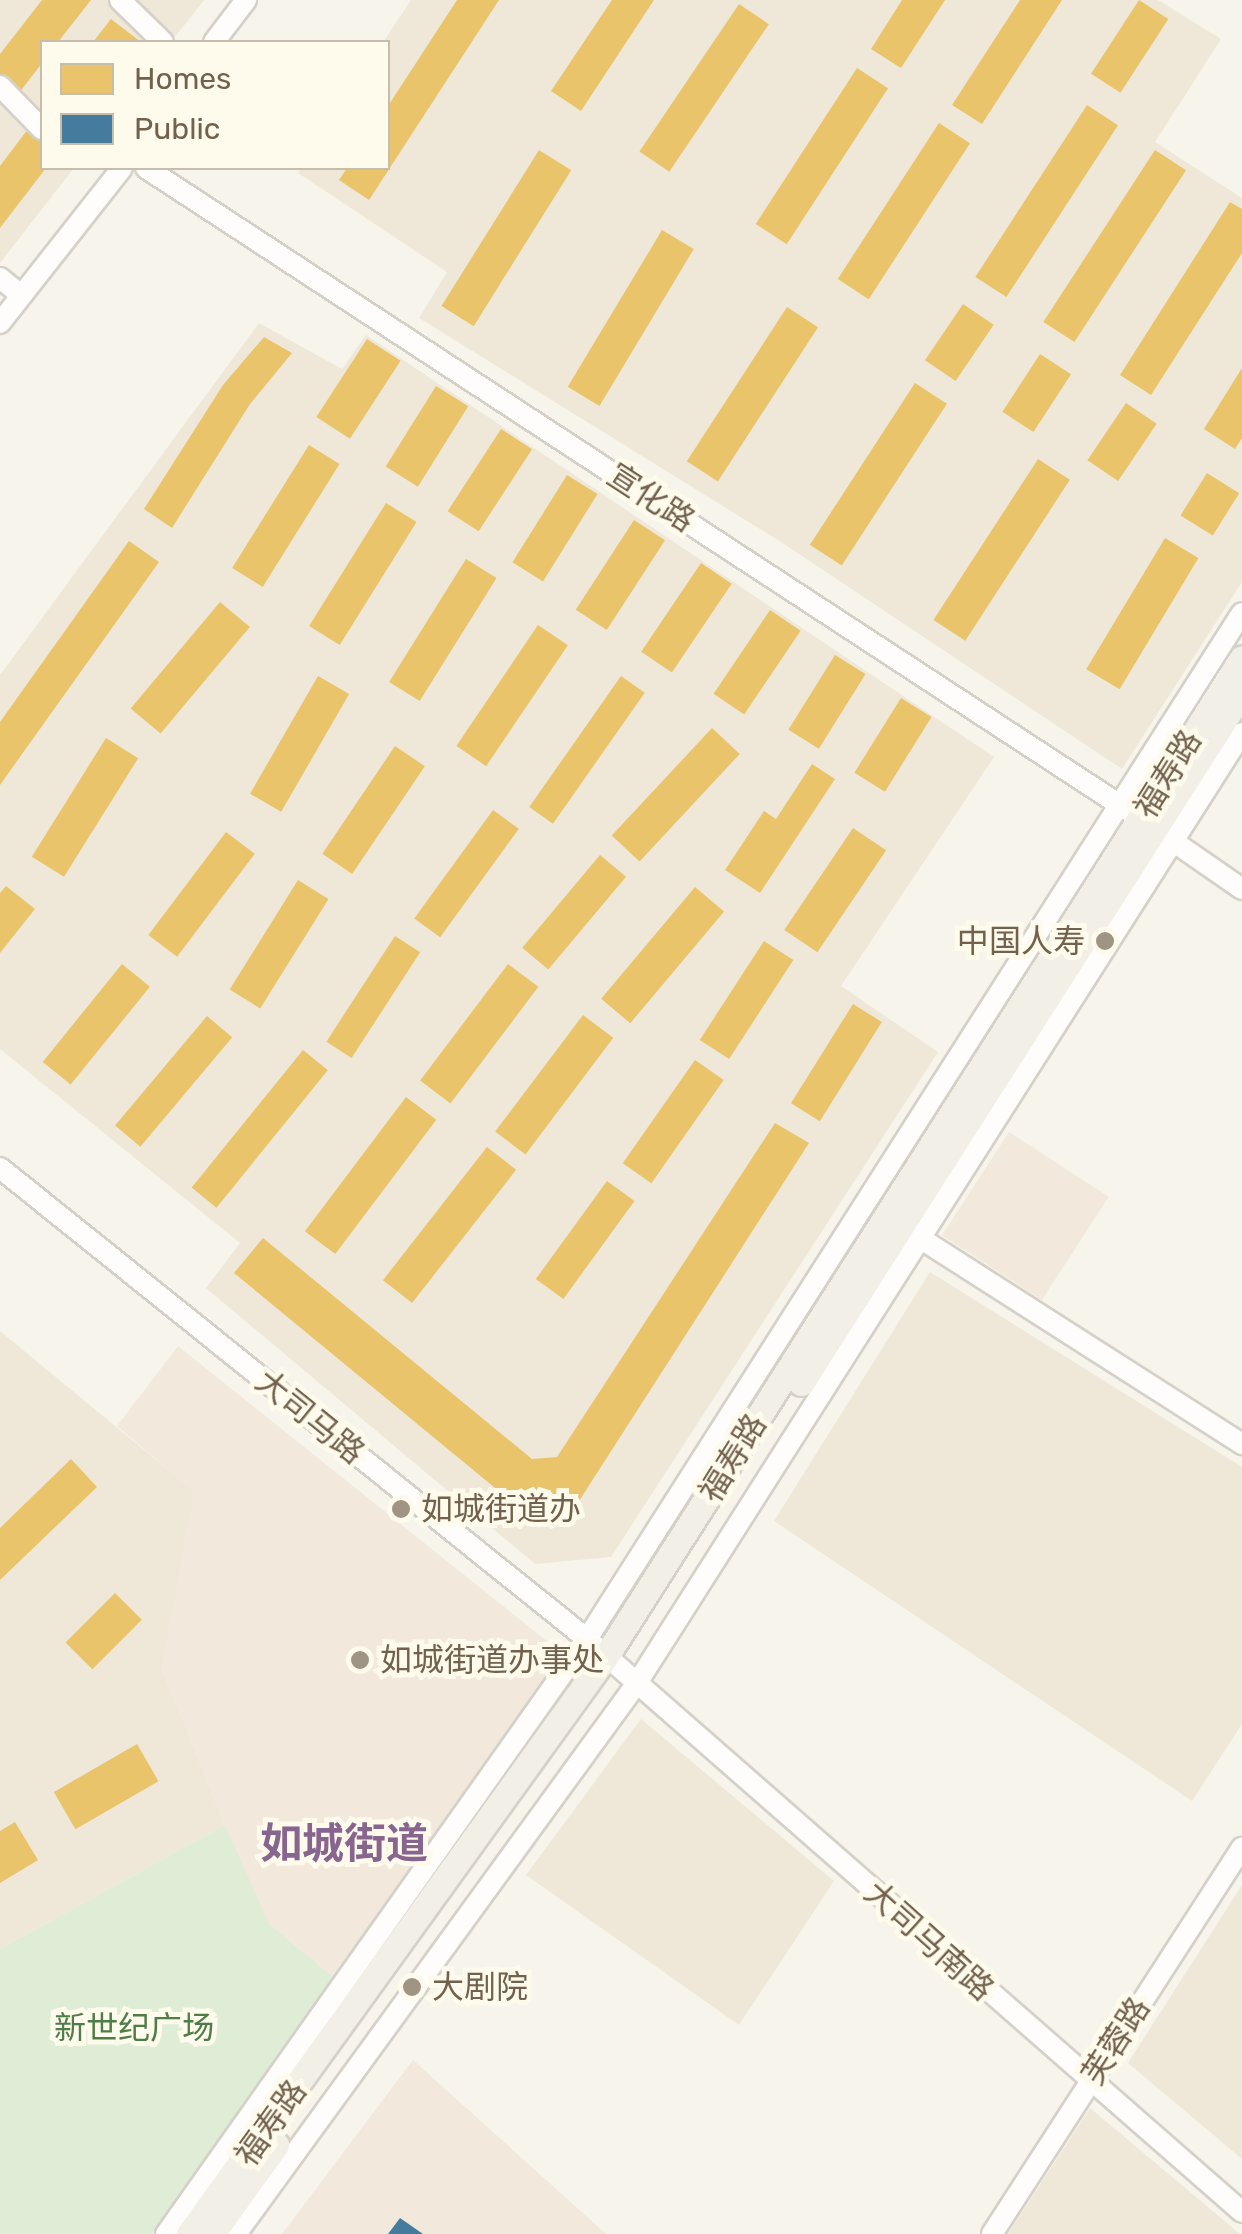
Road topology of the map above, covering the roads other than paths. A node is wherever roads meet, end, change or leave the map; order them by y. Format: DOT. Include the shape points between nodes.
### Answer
graph roads {
  1 [pos="120,0"];
  2 [pos="246,0"];
  3 [pos="160,40"];
  4 [pos="216,40"];
  5 [pos="0,86"];
  6 [pos="40,127"];
  7 [pos="149,170"];
  8 [pos="111,171"];
  9 [pos="0,278"];
  10 [pos="21,295"];
  11 [pos="0,323"];
  12 [pos="1242,613"];
  13 [pos="1242,658"];
  14 [pos="1242,692"];
  15 [pos="1242,733"];
  16 [pos="1148,824"];
  17 [pos="1242,889"];
  18 [pos="0,1168"];
  19 [pos="912,1233"];
  20 [pos="1242,1444"];
  21 [pos="586,1639"];
  22 [pos="621,1668"];
  23 [pos="1242,1848"];
  24 [pos="1088,2083"];
  25 [pos="1242,2212"];
  26 [pos="166,2234"];
  27 [pos="189,2234"];
  28 [pos="212,2234"];
  29 [pos="236,2234"];
  30 [pos="992,2234"];
  1 -- 3 [label="street"];
  2 -- 4 [label="street"];
  5 -- 6 [label="street"];
  7 -- 16 [label="street, 宣化路"];
  8 -- 10 [label="street"];
  9 -- 10 [label="street"];
  10 -- 11 [label="street"];
  12 -- 16 [label="street"];
  13 -- 16 [label="main road, 福寿路"];
  14 -- 16 [label="main road, 福寿路"];
  15 -- 16 [label="street"];
  16 -- 17 [label="street, 宣化路"];
  16 -- 19 [label="main road, 福寿路"];
  16 -- 21 [label="street"];
  16 -- 22 [label="main road, 福寿路"];
  18 -- 21 [label="street, 大司马路"];
  19 -- 20 [label="street"];
  19 -- 22 [label="main road, 福寿路"];
  21 -- 22 [label="street, 大司马路"];
  21 -- 26 [label="street"];
  22 -- 24 [label="street, 大司马南路"];
  22 -- 27 [label="main road, 福寿路"];
  22 -- 28 [label="main road, 福寿路"];
  22 -- 29 [label="street"];
  23 -- 24 [label="street, 芙蓉路"];
  24 -- 25 [label="street, 大司马南路"];
  24 -- 30 [label="street, 芙蓉路"];
}
